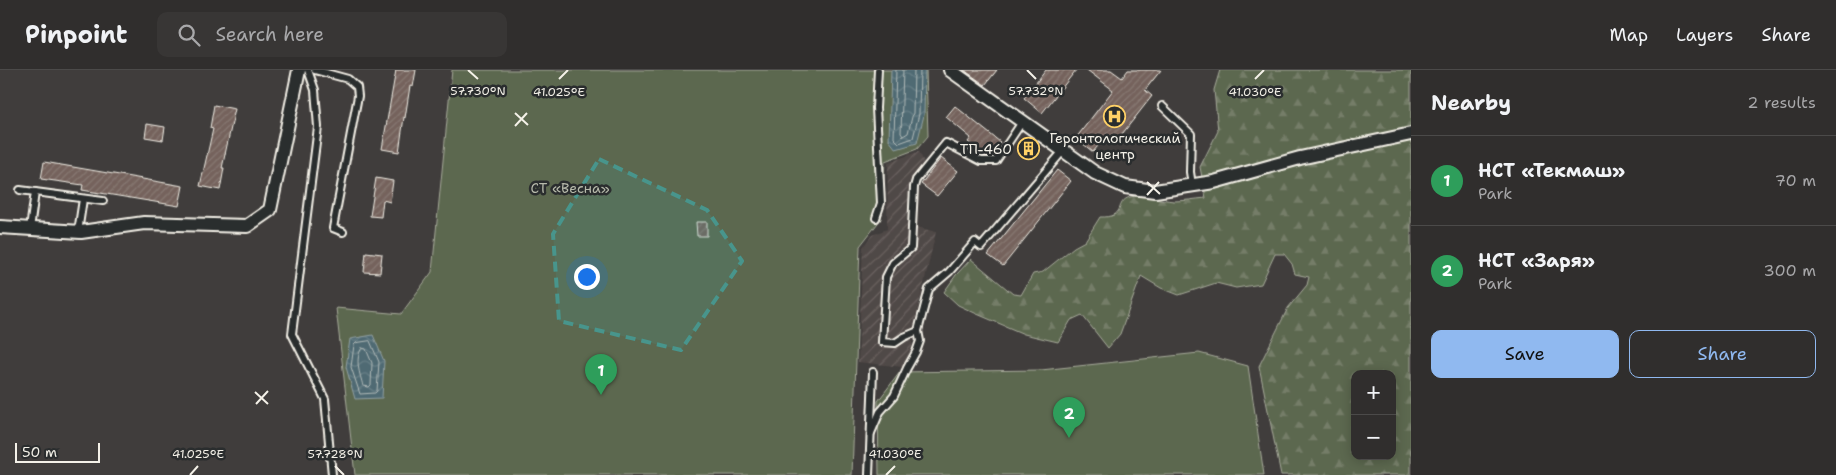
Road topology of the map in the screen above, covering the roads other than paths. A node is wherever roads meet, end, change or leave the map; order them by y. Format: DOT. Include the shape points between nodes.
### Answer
graph roads {
  1 [pos="299,70"];
  2 [pos="308,70"];
  3 [pos="315,70"];
  4 [pos="878,70"];
  5 [pos="950,70"];
  6 [pos="1162,106"];
  7 [pos="1022,122"];
  8 [pos="1411,134"];
  9 [pos="1064,151"];
  10 [pos="1192,185"];
  11 [pos="20,190"];
  12 [pos="35,192"];
  13 [pos="83,199"];
  14 [pos="103,202"];
  15 [pos="876,218"];
  16 [pos="0,227"];
  17 [pos="30,229"];
  18 [pos="78,232"];
  19 [pos="343,232"];
  20 [pos="918,331"];
  21 [pos="873,372"];
  22 [pos="871,434"];
  23 [pos="332,475"];
  24 [pos="868,475"];
  1 -- 18 [label="street" via="270,210 247,226 144,223"];
  2 -- 23 [label="lane" via="315,90 318,127 292,334 325,399"];
  3 -- 19 [label="lane" via="348,79 357,87 333,228"];
  4 -- 15 [label="lane" via="876,108 880,203"];
  5 -- 7 [label="street"];
  6 -- 10 [label="lane" via="1191,134"];
  7 -- 9 [label="street"];
  7 -- 20 [label="lane" via="996,161 981,161 946,143 916,180 911,248 893,263 886,277 882,342 895,343"];
  8 -- 10 [label="street"];
  9 -- 10 [label="street" via="1095,173 1125,187 1156,192"];
  9 -- 20 [label="lane" via="981,247 976,242 929,289"];
  11 -- 12 [label="lane"];
  12 -- 13 [label="lane"];
  12 -- 17 [label="lane"];
  13 -- 14 [label="lane"];
  13 -- 18 [label="lane"];
  16 -- 17 [label="street"];
  17 -- 18 [label="street"];
  20 -- 22 [label="lane" via="920,341 916,352 894,396 880,412"];
  21 -- 22 [label="lane"];
  22 -- 24 [label="lane"];
}
